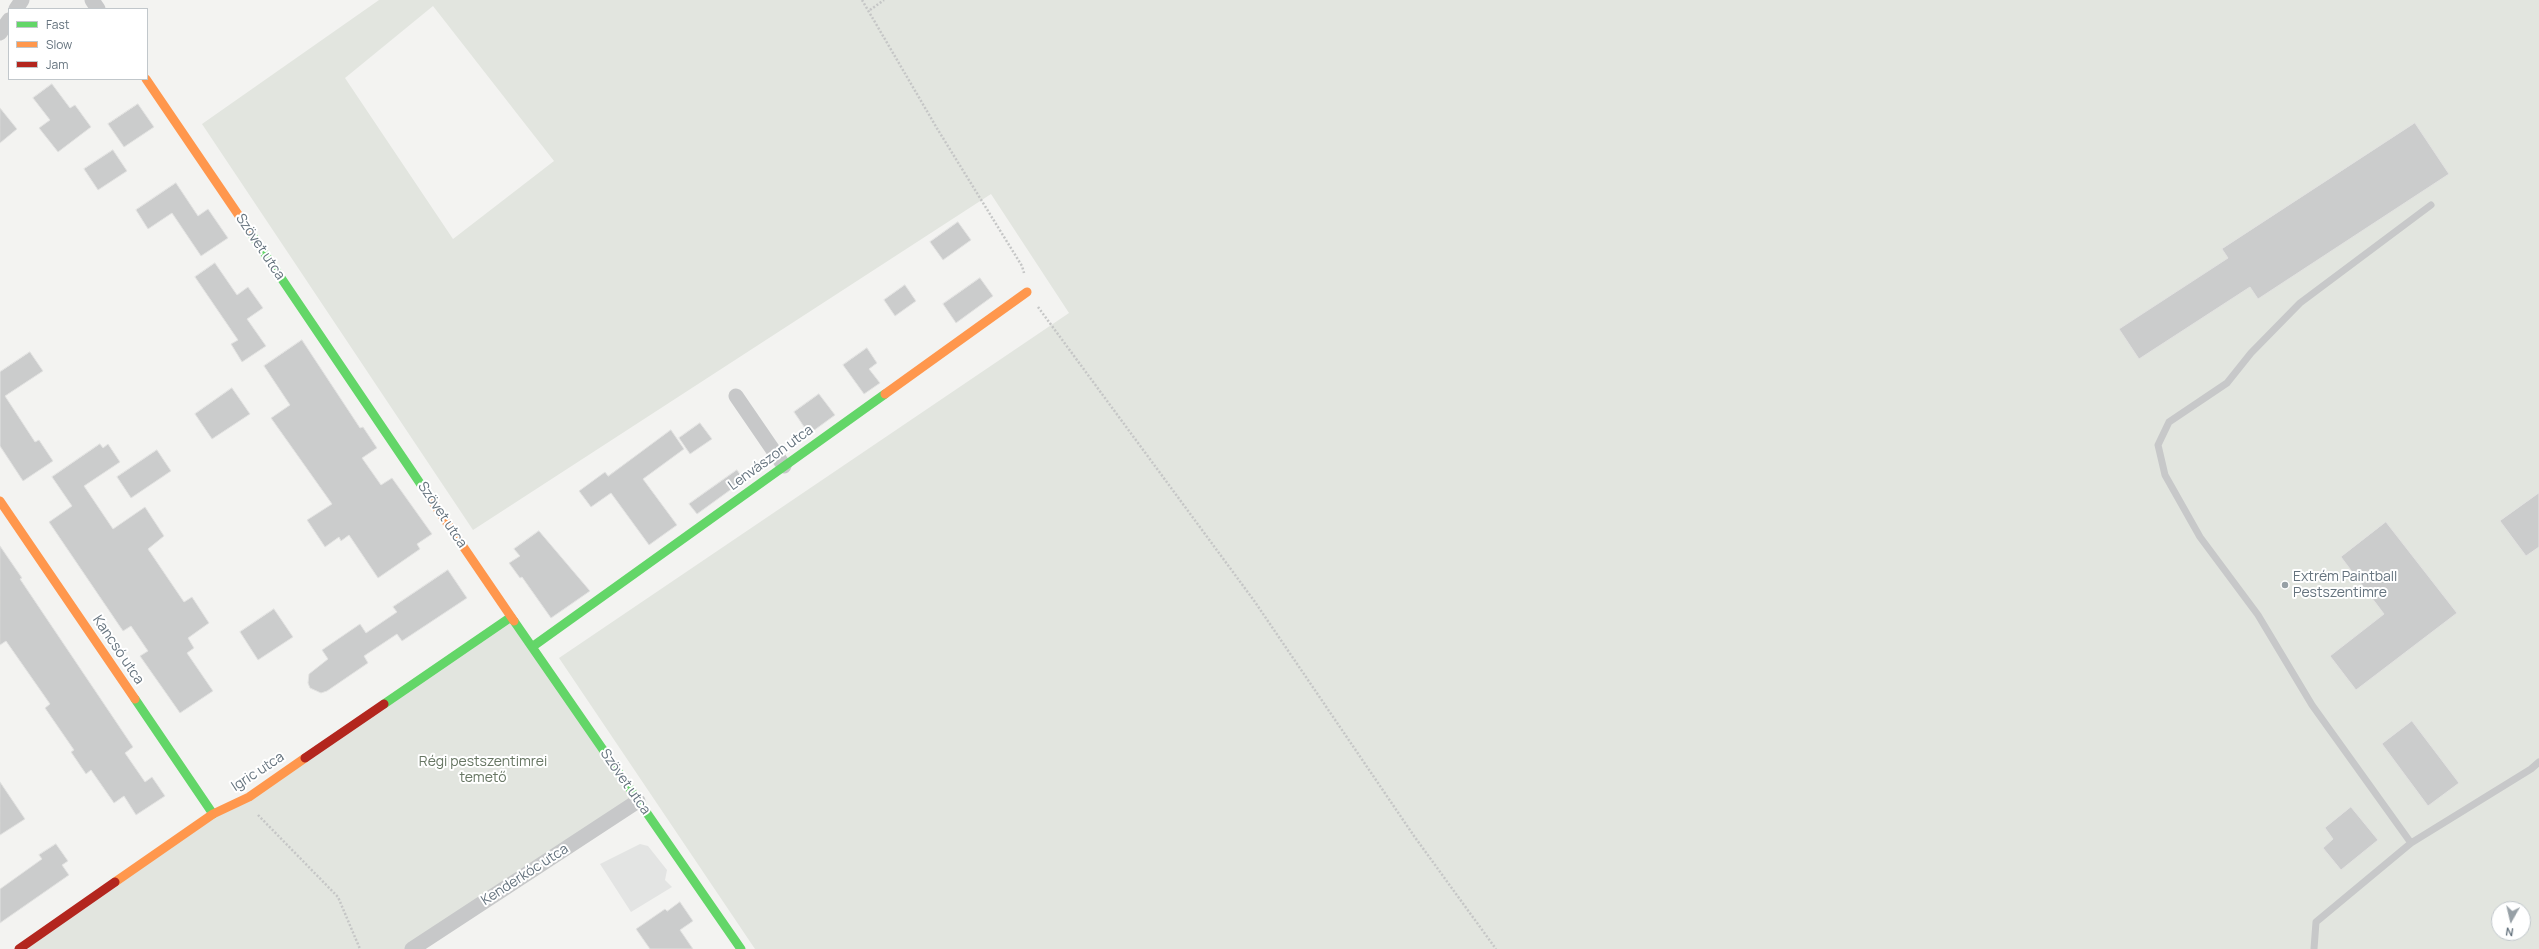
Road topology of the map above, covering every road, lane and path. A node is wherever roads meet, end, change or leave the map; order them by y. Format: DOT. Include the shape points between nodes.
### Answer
graph roads {
  1 [pos="862,0"];
  2 [pos="884,0"];
  3 [pos="870,10"];
  4 [pos="8,21"];
  5 [pos="0,33"];
  6 [pos="147,80"];
  7 [pos="2431,205"];
  8 [pos="1027,292"];
  9 [pos="736,396"];
  10 [pos="784,466"];
  11 [pos="0,501"];
  12 [pos="511,617"];
  13 [pos="532,648"];
  14 [pos="2539,762"];
  15 [pos="249,797"];
  16 [pos="638,801"];
  17 [pos="213,814"];
  18 [pos="2411,843"];
  19 [pos="20,949"];
  20 [pos="360,949"];
  21 [pos="412,949"];
  22 [pos="741,949"];
  23 [pos="1496,949"];
  24 [pos="2314,949"];
  1 -- 3 [label="path"];
  2 -- 3 [label="path"];
  3 -- 8 [label="path" via="938,130 1022,266"];
  4 -- 5 [label="street"];
  6 -- 12 [label="street, Szövet utca"];
  7 -- 18 [label="lane" via="2300,303 2251,353 2227,383 2170,422 2158,445 2165,475 2200,537 2258,615 2312,705"];
  8 -- 10 [label="street, Lenvászon utca"];
  8 -- 23 [label="path" via="1255,602 1414,836"];
  9 -- 10 [label="street"];
  10 -- 13 [label="street, Lenvászon utca"];
  11 -- 17 [label="street, Kancsó utca"];
  12 -- 13 [label="street, Szövet utca"];
  12 -- 15 [label="street, Igric utca"];
  13 -- 16 [label="street, Szövet utca"];
  14 -- 18 [label="lane" via="2452,820"];
  15 -- 17 [label="street, Igric utca"];
  15 -- 20 [label="path" via="257,814 338,897"];
  16 -- 21 [label="street, Kenderkóc utca"];
  16 -- 22 [label="street, Szövet utca"];
  17 -- 19 [label="street, Igric utca"];
  18 -- 24 [label="lane" via="2316,922"];
}
